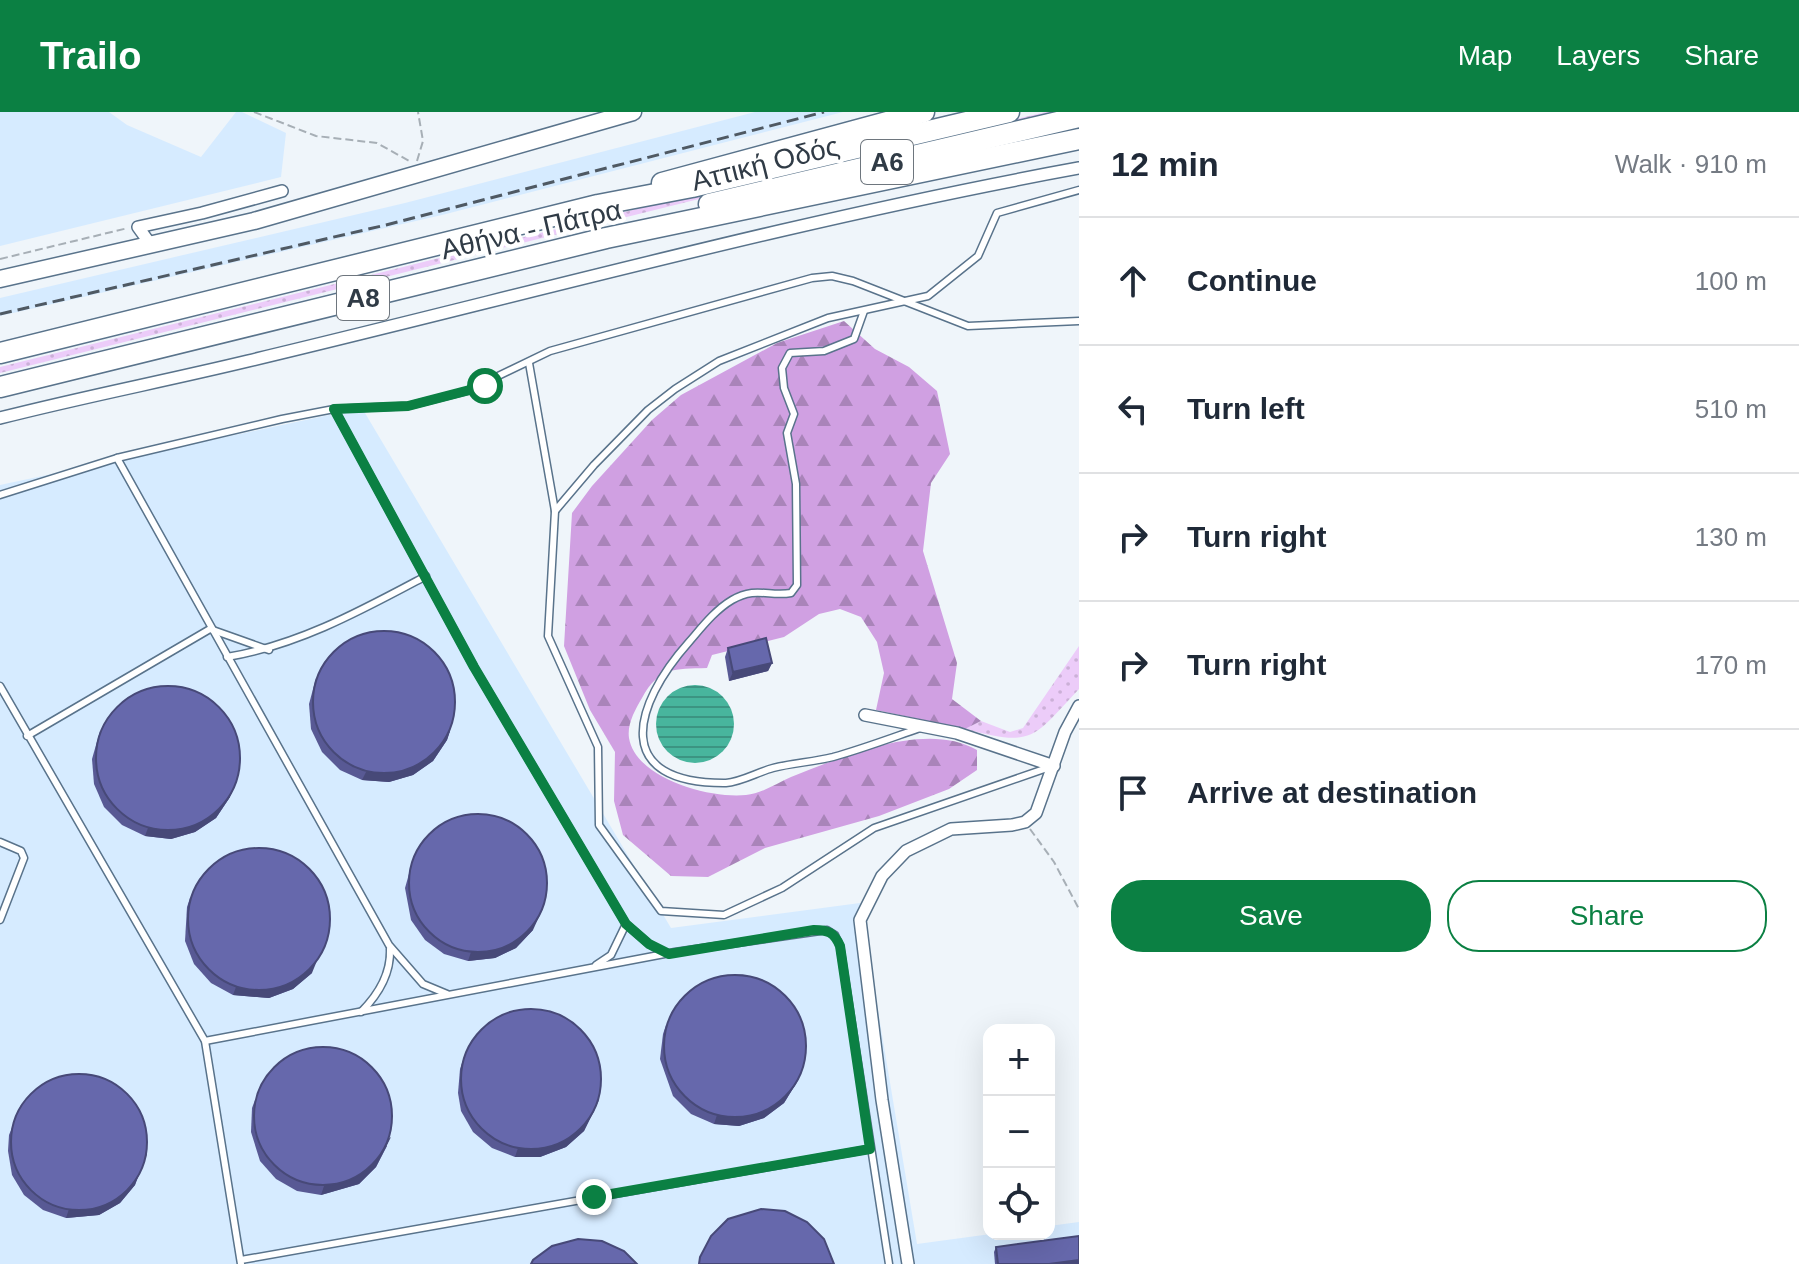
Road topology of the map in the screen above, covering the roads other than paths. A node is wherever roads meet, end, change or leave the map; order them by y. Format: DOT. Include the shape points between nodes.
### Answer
graph roads {
  1 [pos="633,112"];
  2 [pos="924,112"];
  3 [pos="1009,112"];
  4 [pos="1079,117"];
  5 [pos="1079,139"];
  6 [pos="1079,168"];
  7 [pos="1079,190"];
  8 [pos="282,191"];
  9 [pos="598,205"];
  10 [pos="606,238"];
  11 [pos="151,245"];
  12 [pos="0,279"];
  13 [pos="903,303"];
  14 [pos="864,311"];
  15 [pos="1079,321"];
  16 [pos="0,353"];
  17 [pos="529,363"];
  18 [pos="0,387"];
  19 [pos="334,409"];
  20 [pos="0,418"];
  21 [pos="117,458"];
  22 [pos="0,495"];
  23 [pos="555,511"];
  24 [pos="426,576"];
  25 [pos="210,629"];
  26 [pos="269,650"];
  27 [pos="227,657"];
  28 [pos="0,686"];
  29 [pos="1079,706"];
  30 [pos="865,715"];
  31 [pos="925,726"];
  32 [pos="27,736"];
  33 [pos="1054,766"];
  34 [pos="0,842"];
  35 [pos="0,920"];
  36 [pos="626,924"];
  37 [pos="389,945"];
  38 [pos="669,954"];
  39 [pos="588,969"];
  40 [pos="452,996"];
  41 [pos="361,1012"];
  42 [pos="205,1041"];
  43 [pos="870,1149"];
  44 [pos="241,1262"];
  45 [pos="889,1264"];
  46 [pos="908,1264"];
  1 -- 11 [label="street"];
  2 -- 9 [label="highway, Αττική Οδός / Α6" via="689,174"];
  3 -- 9 [label="highway, Αθήνα - Πάτρα / Α8"];
  4 -- 10 [label="highway, Αττική Οδός / Α6" via="696,207"];
  5 -- 10 [label="highway, Αθήνα - Πάτρα / Α8"];
  6 -- 20 [label="street" via="649,261"];
  7 -- 13 [label="lane" via="997,213 978,256 928,296"];
  8 -- 11 [label="street" via="138,227"];
  9 -- 16 [label="highway, Αθήνα - Πάτρα / Α8"];
  10 -- 18 [label="highway, Αθήνα - Πάτρα / Α8"];
  11 -- 12 [label="street"];
  13 -- 14 [label="lane"];
  13 -- 15 [label="lane" via="968,326"];
  13 -- 17 [label="lane" via="853,281 812,278 550,351"];
  14 -- 23 [label="lane" via="768,340 719,361 675,389 648,410"];
  14 -- 31 [label="lane" via="854,339 824,351 790,353 782,368 794,414 787,433 796,484 797,585 791,593 755,591 714,613 673,660 643,716 641,735 657,767 729,783 831,758"];
  17 -- 19 [label="lane" via="485,386 408,406"];
  17 -- 23 [label="lane"];
  19 -- 21 [label="lane"];
  19 -- 24 [label="lane"];
  21 -- 22 [label="lane"];
  21 -- 25 [label="lane"];
  23 -- 33 [label="lane" via="548,636 598,747 599,825 661,911 724,915 782,888 874,828"];
  24 -- 26 [label="lane"];
  24 -- 36 [label="lane"];
  25 -- 26 [label="lane"];
  25 -- 27 [label="lane"];
  25 -- 32 [label="lane"];
  26 -- 27 [label="lane"];
  27 -- 37 [label="lane"];
  28 -- 32 [label="lane"];
  29 -- 33 [label="street"];
  30 -- 31 [label="street"];
  31 -- 33 [label="street"];
  32 -- 42 [label="lane"];
  33 -- 46 [label="street" via="1044,799 1025,822 951,829 906,851 869,895 860,920"];
  34 -- 35 [label="lane" via="21,851 24,858"];
  36 -- 38 [label="lane"];
  36 -- 39 [label="lane" via="611,955"];
  37 -- 40 [label="lane" via="423,984"];
  37 -- 41 [label="lane" via="387,973"];
  38 -- 39 [label="lane"];
  38 -- 43 [label="lane" via="814,930 835,935"];
  39 -- 40 [label="lane"];
  40 -- 41 [label="lane"];
  41 -- 42 [label="lane"];
  42 -- 44 [label="lane"];
  43 -- 44 [label="lane"];
  43 -- 45 [label="lane"];
}
